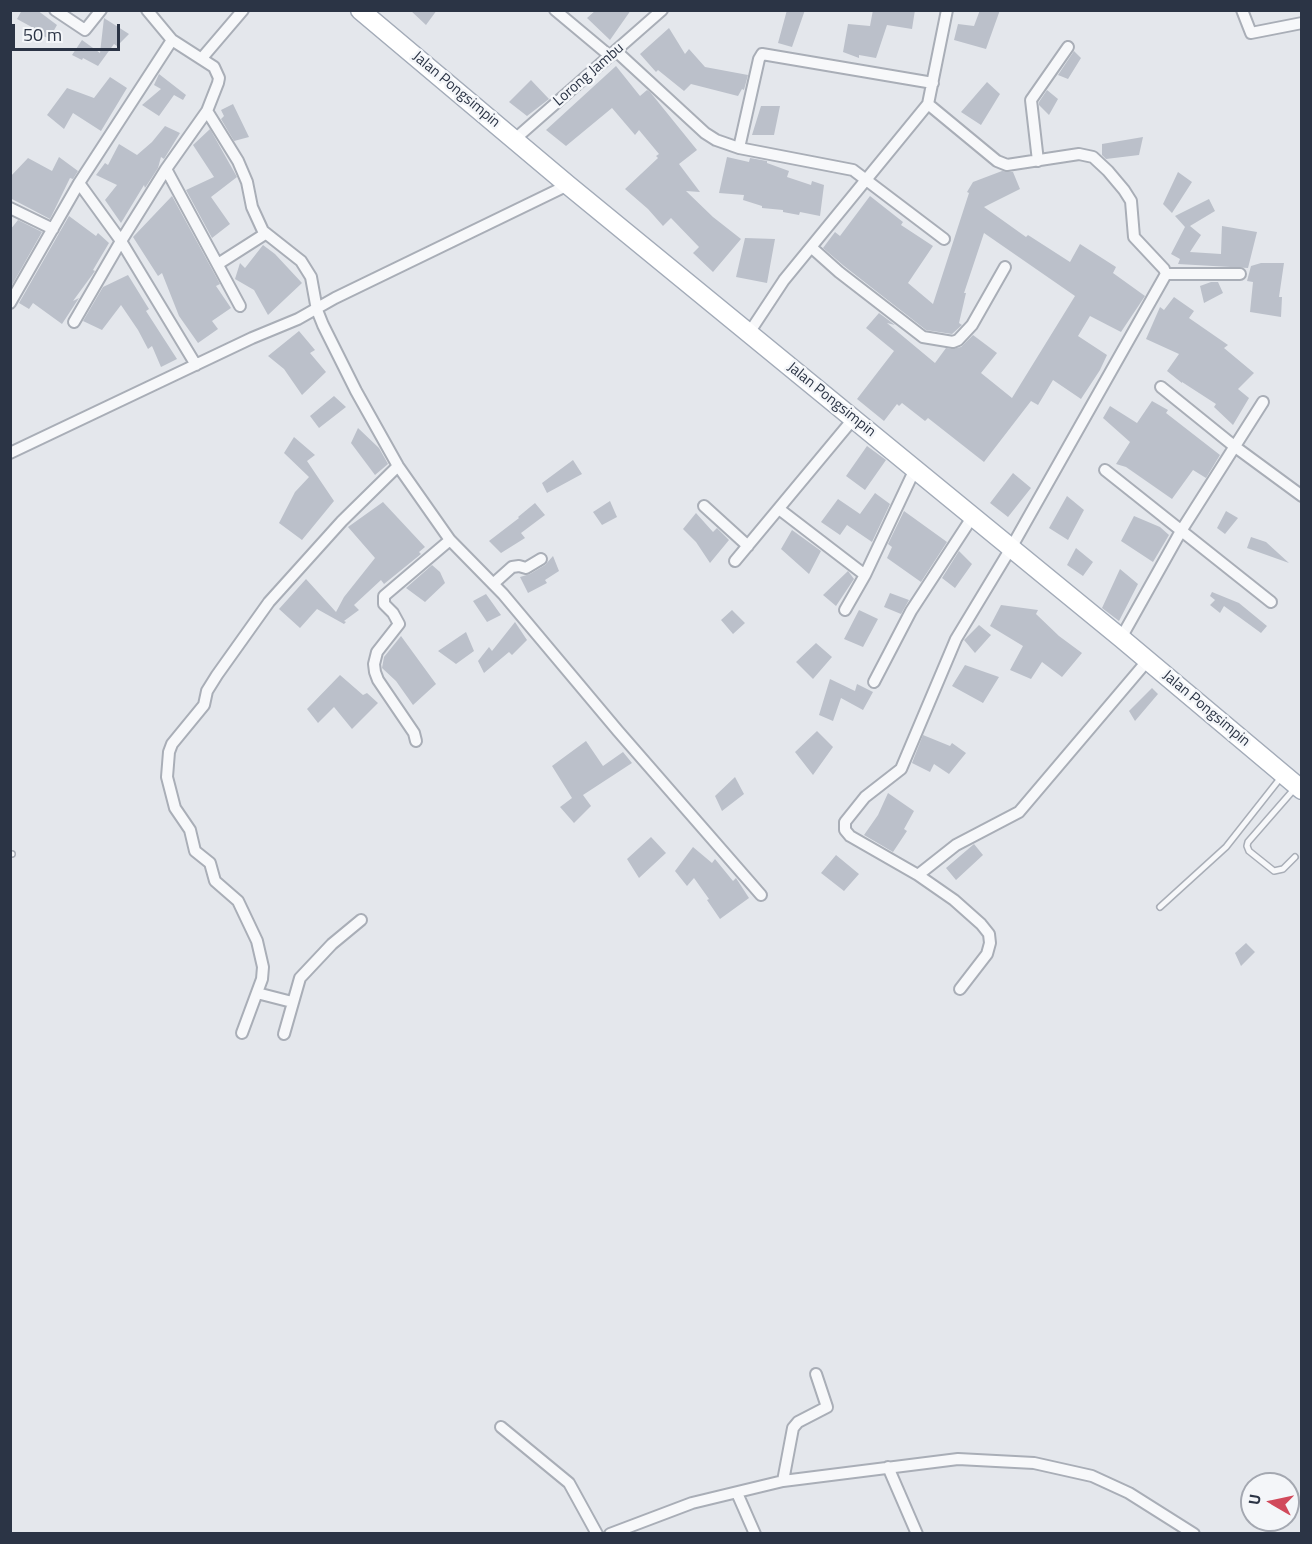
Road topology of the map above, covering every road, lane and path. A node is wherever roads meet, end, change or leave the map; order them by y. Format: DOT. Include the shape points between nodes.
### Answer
graph roads {
  1 [pos="55,10"];
  2 [pos="101,10"];
  3 [pos="147,10"];
  4 [pos="243,10"];
  5 [pos="360,10"];
  6 [pos="555,10"];
  7 [pos="662,10"];
  8 [pos="947,10"];
  9 [pos="1242,10"];
  10 [pos="1302,23"];
  11 [pos="172,40"];
  12 [pos="1068,48"];
  13 [pos="613,53"];
  14 [pos="202,58"];
  15 [pos="933,83"];
  16 [pos="928,104"];
  17 [pos="207,111"];
  18 [pos="515,139"];
  19 [pos="739,148"];
  20 [pos="1038,161"];
  21 [pos="166,169"];
  22 [pos="867,180"];
  23 [pos="79,183"];
  24 [pos="568,185"];
  25 [pos="10,208"];
  26 [pos="53,229"];
  27 [pos="265,234"];
  28 [pos="944,239"];
  29 [pos="121,241"];
  30 [pos="811,247"];
  31 [pos="218,264"];
  32 [pos="1005,267"];
  33 [pos="1166,274"];
  34 [pos="1239,274"];
  35 [pos="10,303"];
  36 [pos="240,306"];
  37 [pos="316,310"];
  38 [pos="74,322"];
  39 [pos="749,333"];
  40 [pos="196,365"];
  41 [pos="1161,387"];
  42 [pos="1263,402"];
  43 [pos="854,418"];
  44 [pos="1234,446"];
  45 [pos="10,453"];
  46 [pos="398,466"];
  47 [pos="915,469"];
  48 [pos="1104,470"];
  49 [pos="1302,496"];
  50 [pos="704,506"];
  51 [pos="779,509"];
  52 [pos="973,516"];
  53 [pos="1181,531"];
  54 [pos="450,540"];
  55 [pos="748,546"];
  56 [pos="1011,548"];
  57 [pos="541,559"];
  58 [pos="735,561"];
  59 [pos="865,575"];
  60 [pos="493,584"];
  61 [pos="1271,602"];
  62 [pos="845,610"];
  63 [pos="1121,638"];
  64 [pos="1149,660"];
  65 [pos="874,682"];
  66 [pos="416,741"];
  67 [pos="1296,783"];
  68 [pos="1295,857"];
  69 [pos="918,875"];
  70 [pos="761,895"];
  71 [pos="1160,907"];
  72 [pos="361,920"];
  73 [pos="960,988"];
  74 [pos="257,993"];
  75 [pos="292,1002"];
  76 [pos="242,1033"];
  77 [pos="284,1034"];
  78 [pos="816,1374"];
  79 [pos="501,1427"];
  80 [pos="888,1467"];
  81 [pos="783,1481"];
  82 [pos="737,1493"];
  83 [pos="597,1533"];
  84 [pos="613,1533"];
  85 [pos="755,1533"];
  86 [pos="917,1533"];
  87 [pos="1194,1533"];
  1 -- 2 [label="street" via="85,30"];
  3 -- 11 [label="street"];
  4 -- 14 [label="street"];
  5 -- 18 [label="main road, Jalan Pongsimpin"];
  6 -- 13 [label="street"];
  7 -- 13 [label="street, Lorong Jambu"];
  8 -- 15 [label="street"];
  9 -- 10 [label="street" via="1251,33"];
  11 -- 14 [label="street"];
  11 -- 23 [label="street"];
  12 -- 20 [label="street" via="1031,100"];
  13 -- 18 [label="street, Lorong Jambu"];
  13 -- 19 [label="street" via="705,133"];
  14 -- 17 [label="street" via="219,78"];
  15 -- 16 [label="street"];
  15 -- 19 [label="street" via="762,54"];
  16 -- 20 [label="street" via="1002,163"];
  16 -- 22 [label="street"];
  17 -- 21 [label="street"];
  17 -- 27 [label="street" via="238,161"];
  18 -- 24 [label="main road, Jalan Pongsimpin"];
  19 -- 22 [label="street" via="853,170"];
  20 -- 33 [label="street" via="1084,154 1104,166 1130,199 1135,240"];
  21 -- 29 [label="street"];
  21 -- 31 [label="street"];
  22 -- 28 [label="street"];
  22 -- 30 [label="street"];
  23 -- 26 [label="street"];
  23 -- 29 [label="street"];
  24 -- 37 [label="street"];
  24 -- 39 [label="main road, Jalan Pongsimpin"];
  25 -- 26 [label="street"];
  26 -- 35 [label="street"];
  27 -- 31 [label="street"];
  27 -- 37 [label="street" via="301,261 311,276"];
  29 -- 38 [label="street"];
  29 -- 40 [label="street"];
  30 -- 32 [label="street" via="922,337 953,342 972,325"];
  30 -- 39 [label="street"];
  31 -- 36 [label="street"];
  33 -- 34 [label="street"];
  33 -- 56 [label="street"];
  37 -- 40 [label="street"];
  37 -- 46 [label="street"];
  39 -- 43 [label="main road, Jalan Pongsimpin"];
  40 -- 45 [label="street"];
  41 -- 44 [label="street"];
  42 -- 44 [label="street"];
  43 -- 47 [label="main road, Jalan Pongsimpin"];
  43 -- 51 [label="street"];
  44 -- 49 [label="street"];
  44 -- 53 [label="street"];
  46 -- 54 [label="street"];
  46 -- 74 [label="street" via="269,602 217,675 204,705 169,752 166,777 175,808 190,830 195,851 210,863 215,881 238,901 257,941 263,967"];
  47 -- 52 [label="main road, Jalan Pongsimpin"];
  47 -- 59 [label="street"];
  48 -- 53 [label="street"];
  50 -- 55 [label="street"];
  51 -- 55 [label="street"];
  51 -- 59 [label="street"];
  52 -- 56 [label="main road, Jalan Pongsimpin"];
  52 -- 65 [label="street" via="911,611"];
  53 -- 61 [label="street"];
  53 -- 63 [label="street"];
  54 -- 60 [label="street"];
  54 -- 66 [label="street" via="384,596 384,604 399,624 377,652 375,672"];
  55 -- 58 [label="street"];
  56 -- 63 [label="main road, Jalan Pongsimpin"];
  56 -- 69 [label="street" via="956,639 901,769 865,796 845,822 850,836"];
  57 -- 60 [label="street" via="526,568 512,567"];
  59 -- 62 [label="street"];
  60 -- 70 [label="street"];
  63 -- 64 [label="main road, Jalan Pongsimpin"];
  64 -- 67 [label="main road, Jalan Pongsimpin"];
  64 -- 69 [label="street" via="1019,812 956,845"];
  67 -- 68 [label="lane" via="1247,846 1274,872"];
  67 -- 71 [label="lane"];
  69 -- 73 [label="street" via="954,900 988,934 987,954"];
  72 -- 75 [label="street" via="300,978"];
  74 -- 75 [label="street"];
  74 -- 76 [label="street"];
  75 -- 77 [label="street"];
  78 -- 81 [label="street" via="827,1407 794,1428"];
  79 -- 83 [label="street" via="569,1483"];
  80 -- 81 [label="street"];
  80 -- 86 [label="street"];
  80 -- 87 [label="street" via="969,1459 1034,1463 1070,1470 1114,1485"];
  81 -- 82 [label="street"];
  82 -- 84 [label="street" via="692,1503"];
  82 -- 85 [label="street"];
}
